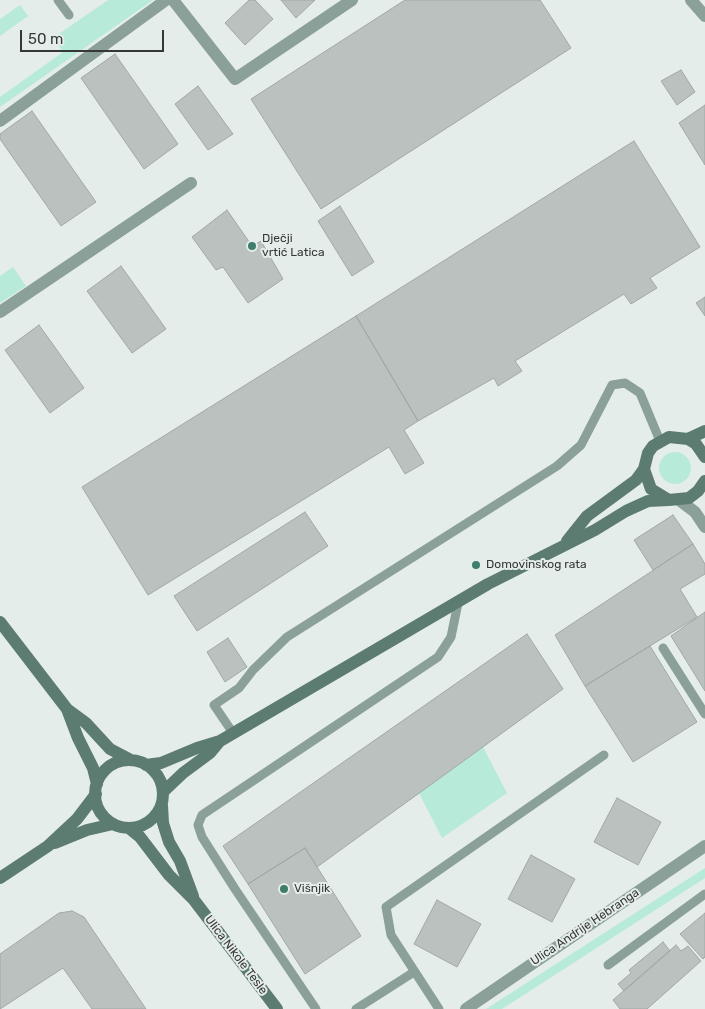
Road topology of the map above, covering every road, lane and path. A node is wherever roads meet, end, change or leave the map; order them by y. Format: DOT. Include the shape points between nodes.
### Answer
graph roads {
  1 [pos="58,0"];
  2 [pos="166,0"];
  3 [pos="173,0"];
  4 [pos="352,0"];
  5 [pos="691,0"];
  6 [pos="69,15"];
  7 [pos="705,16"];
  8 [pos="0,121"];
  9 [pos="191,183"];
  10 [pos="0,312"];
  11 [pos="705,431"];
  12 [pos="688,439"];
  13 [pos="660,441"];
  14 [pos="705,457"];
  15 [pos="644,469"];
  16 [pos="704,487"];
  17 [pos="674,500"];
  18 [pos="705,528"];
  19 [pos="564,544"];
  20 [pos="458,603"];
  21 [pos="0,622"];
  22 [pos="663,648"];
  23 [pos="67,709"];
  24 [pos="705,714"];
  25 [pos="234,733"];
  26 [pos="220,741"];
  27 [pos="604,755"];
  28 [pos="132,760"];
  29 [pos="146,765"];
  30 [pos="96,789"];
  31 [pos="163,792"];
  32 [pos="162,805"];
  33 [pos="113,824"];
  34 [pos="129,828"];
  35 [pos="48,846"];
  36 [pos="705,846"];
  37 [pos="0,878"];
  38 [pos="705,894"];
  39 [pos="194,900"];
  40 [pos="608,965"];
  41 [pos="414,972"];
  42 [pos="277,1009"];
  43 [pos="316,1009"];
  44 [pos="356,1009"];
  45 [pos="439,1009"];
  46 [pos="466,1009"];
  1 -- 6 [label="lane"];
  2 -- 8 [label="street"];
  3 -- 4 [label="street" via="235,79"];
  5 -- 7 [label="street"];
  9 -- 10 [label="street"];
  11 -- 12 [label="main road"];
  12 -- 13 [label="main road" via="679,437"];
  12 -- 14 [label="main road"];
  13 -- 15 [label="main road" via="648,453"];
  13 -- 25 [label="lane" via="640,393 626,383 612,385 581,445 557,466 287,637 239,688 214,705"];
  15 -- 17 [label="main road" via="651,489"];
  15 -- 19 [label="main road" via="636,480 587,516"];
  16 -- 17 [label="main road" via="689,498"];
  17 -- 18 [label="street" via="695,512"];
  17 -- 19 [label="main road" via="648,501"];
  19 -- 20 [label="main road"];
  20 -- 25 [label="main road"];
  20 -- 43 [label="lane" via="451,637 438,657 202,815 198,825 202,837 235,889"];
  21 -- 23 [label="main road"];
  22 -- 24 [label="lane"];
  23 -- 28 [label="main road" via="86,723 110,749"];
  23 -- 30 [label="main road" via="93,768"];
  25 -- 26 [label="main road"];
  26 -- 29 [label="main road"];
  26 -- 31 [label="main road"];
  27 -- 41 [label="lane" via="386,907 391,935"];
  28 -- 29 [label="main road"];
  28 -- 30 [label="main road" via="111,766 102,774"];
  29 -- 31 [label="main road" via="160,780"];
  30 -- 33 [label="main road" via="99,809"];
  30 -- 35 [label="main road" via="77,819"];
  31 -- 32 [label="main road"];
  32 -- 34 [label="main road" via="149,822"];
  32 -- 39 [label="main road, Ulica Nikole Tesle" via="169,842 180,860"];
  33 -- 34 [label="main road"];
  33 -- 35 [label="main road" via="87,830"];
  34 -- 39 [label="main road, Ulica Nikole Tesle" via="140,836 169,875"];
  35 -- 37 [label="main road"];
  36 -- 46 [label="street, Ulica Andrije Hebranga"];
  38 -- 40 [label="lane"];
  39 -- 42 [label="main road, Ulica Nikole Tesle"];
  41 -- 44 [label="lane"];
  41 -- 45 [label="lane"];
}
